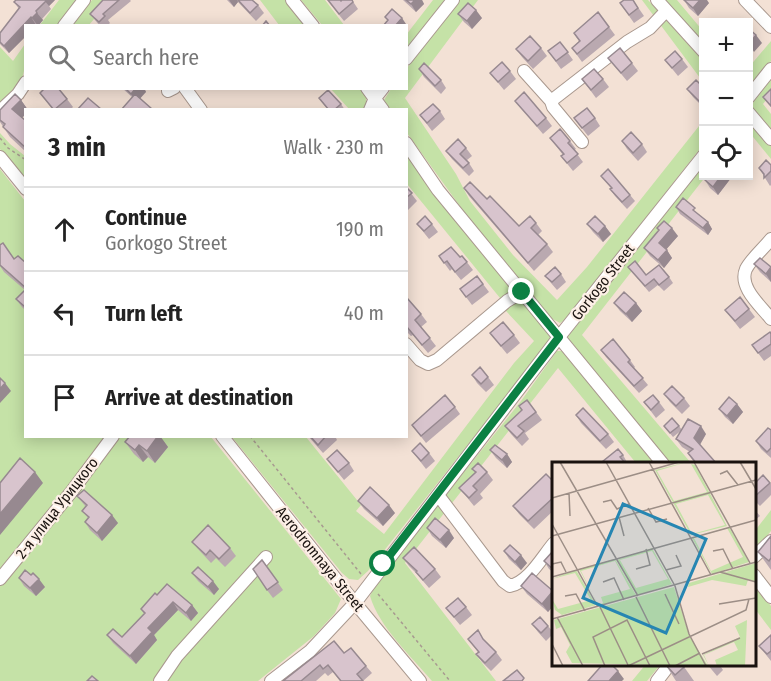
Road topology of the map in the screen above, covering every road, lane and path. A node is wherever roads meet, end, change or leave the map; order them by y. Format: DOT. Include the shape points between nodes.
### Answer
graph roads {
  1 [pos="84,0"];
  2 [pos="292,0"];
  3 [pos="453,0"];
  4 [pos="657,0"];
  5 [pos="746,0"];
  6 [pos="666,11"];
  7 [pos="66,24"];
  8 [pos="312,24"];
  9 [pos="771,27"];
  10 [pos="699,47"];
  11 [pos="408,56"];
  12 [pos="771,69"];
  13 [pos="524,71"];
  14 [pos="24,85"];
  15 [pos="186,90"];
  16 [pos="753,92"];
  17 [pos="551,101"];
  18 [pos="200,108"];
  19 [pos="0,111"];
  20 [pos="753,118"];
  21 [pos="0,138"];
  22 [pos="771,139"];
  23 [pos="582,142"];
  24 [pos="408,146"];
  25 [pos="0,157"];
  26 [pos="24,159"];
  27 [pos="699,161"];
  28 [pos="24,187"];
  29 [pos="771,239"];
  30 [pos="522,292"];
  31 [pos="771,319"];
  32 [pos="559,337"];
  33 [pos="408,346"];
  34 [pos="111,438"];
  35 [pos="224,438"];
  36 [pos="252,438"];
  37 [pos="661,462"];
  38 [pos="438,495"];
  39 [pos="771,541"];
  40 [pos="552,545"];
  41 [pos="756,555"];
  42 [pos="266,557"];
  43 [pos="756,578"];
  44 [pos="0,579"];
  45 [pos="369,584"];
  46 [pos="771,597"];
  47 [pos="355,603"];
  48 [pos="668,666"];
  49 [pos="160,681"];
  50 [pos="272,681"];
  51 [pos="420,681"];
  52 [pos="450,681"];
  53 [pos="657,681"];
  1 -- 7 [label="street"];
  2 -- 8 [label="street"];
  3 -- 11 [label="street"];
  4 -- 6 [label="street"];
  5 -- 9 [label="street"];
  6 -- 10 [label="street"];
  6 -- 17 [label="street" via="650,28"];
  12 -- 16 [label="street"];
  13 -- 17 [label="street"];
  14 -- 19 [label="street"];
  15 -- 18 [label="street"];
  17 -- 23 [label="street"];
  20 -- 22 [label="street"];
  21 -- 26 [label="path"];
  24 -- 30 [label="street" via="438,190"];
  25 -- 28 [label="street"];
  27 -- 32 [label="street, Gorkogo Street"];
  29 -- 31 [label="street" via="746,269 744,282"];
  30 -- 32 [label="street"];
  30 -- 33 [label="street" via="437,360 428,364"];
  32 -- 37 [label="street"];
  32 -- 38 [label="street, Gorkogo Street"];
  34 -- 44 [label="street, 2-я улица Урицкого"];
  35 -- 47 [label="street, Aerodromnaya Street"];
  36 -- 45 [label="path"];
  38 -- 40 [label="street" via="502,581 510,586 518,584"];
  38 -- 45 [label="street, Gorkogo Street"];
  39 -- 41 [label="street"];
  42 -- 49 [label="street" via="177,656"];
  43 -- 46 [label="street"];
  45 -- 47 [label="street, Gorkogo Street"];
  45 -- 52 [label="path"];
  47 -- 50 [label="street, Gorkogo Street" via="310,651"];
  47 -- 51 [label="street, Aerodromnaya Street"];
  48 -- 53 [label="street"];
}
